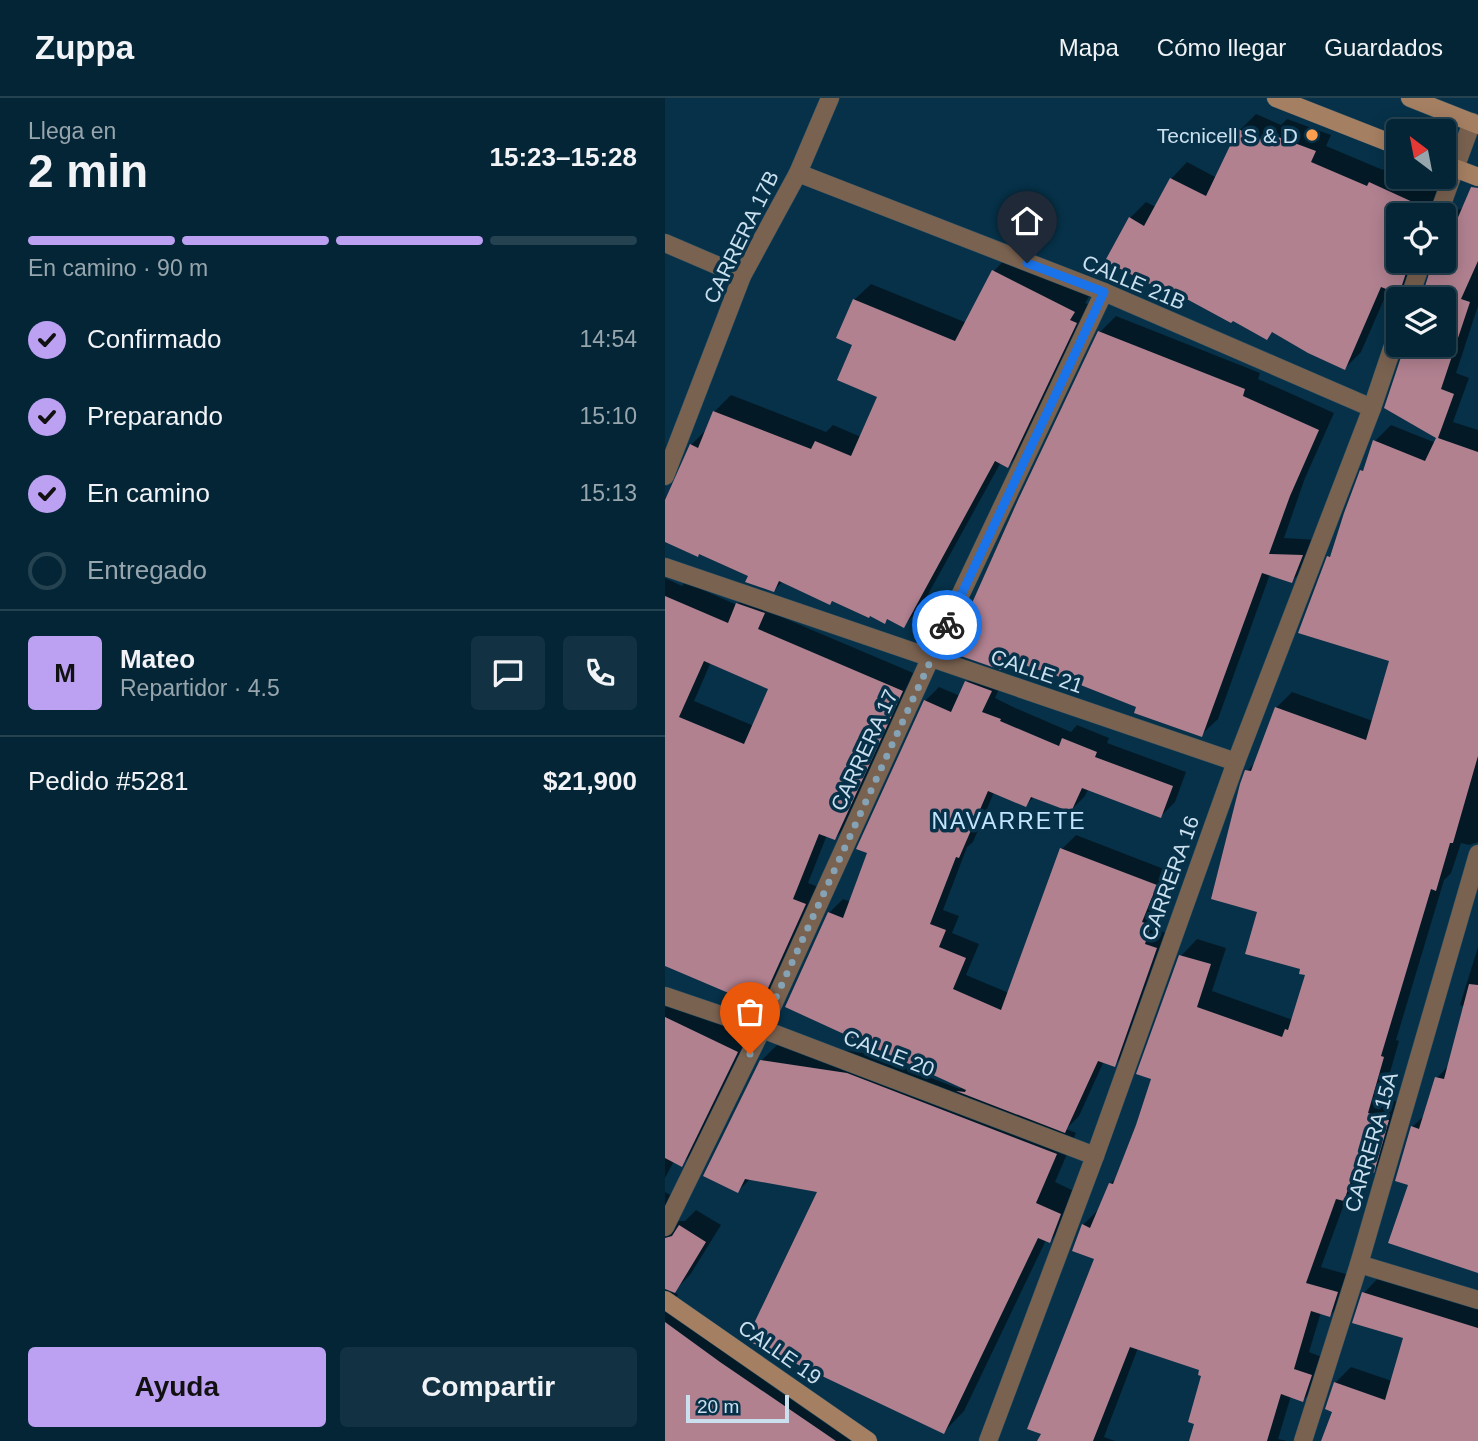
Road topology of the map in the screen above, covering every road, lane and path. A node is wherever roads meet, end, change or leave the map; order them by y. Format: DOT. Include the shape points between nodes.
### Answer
graph roads {
  1 [pos="830,98"];
  2 [pos="1276,98"];
  3 [pos="1410,98"];
  4 [pos="1475,124"];
  5 [pos="1386,141"];
  6 [pos="1456,155"];
  7 [pos="1456,169"];
  8 [pos="798,173"];
  9 [pos="1478,177"];
  10 [pos="665,243"];
  11 [pos="742,276"];
  12 [pos="1104,292"];
  13 [pos="1389,357"];
  14 [pos="1372,408"];
  15 [pos="665,476"];
  16 [pos="665,567"];
  17 [pos="930,659"];
  18 [pos="1235,762"];
  19 [pos="1476,866"];
  20 [pos="665,996"];
  21 [pos="762,1029"];
  22 [pos="1095,1156"];
  23 [pos="665,1227"];
  24 [pos="1359,1264"];
  25 [pos="665,1300"];
  26 [pos="1478,1300"];
  27 [pos="868,1441"];
  28 [pos="988,1441"];
  29 [pos="1303,1441"];
  1 -- 8 [label="street, CARRERA 17B"];
  2 -- 5 [label="street"];
  3 -- 4 [label="street"];
  4 -- 6 [label="street"];
  7 -- 9 [label="street"];
  8 -- 11 [label="street, CARRERA 17B"];
  8 -- 12 [label="street, CALLE 21B"];
  10 -- 11 [label="street"];
  11 -- 15 [label="street, CARRERA 17B"];
  12 -- 14 [label="street, CALLE 21B"];
  12 -- 17 [label="street, CARRERA 17"];
  13 -- 14 [label="street, CARRERA 16"];
  14 -- 18 [label="street, CARRERA 16"];
  16 -- 17 [label="street, CALLE 21"];
  17 -- 18 [label="street, CALLE 21"];
  17 -- 21 [label="street, CARRERA 17"];
  18 -- 22 [label="street, CARRERA 16"];
  19 -- 24 [label="street, CARRERA 15A"];
  20 -- 21 [label="street, CALLE 20"];
  21 -- 22 [label="street, CALLE 20"];
  21 -- 23 [label="street, CARRERA 17"];
  22 -- 28 [label="street, CARRERA 16"];
  24 -- 26 [label="street"];
  24 -- 29 [label="street, CARRERA 15A"];
  25 -- 27 [label="street, CALLE 19"];
}
